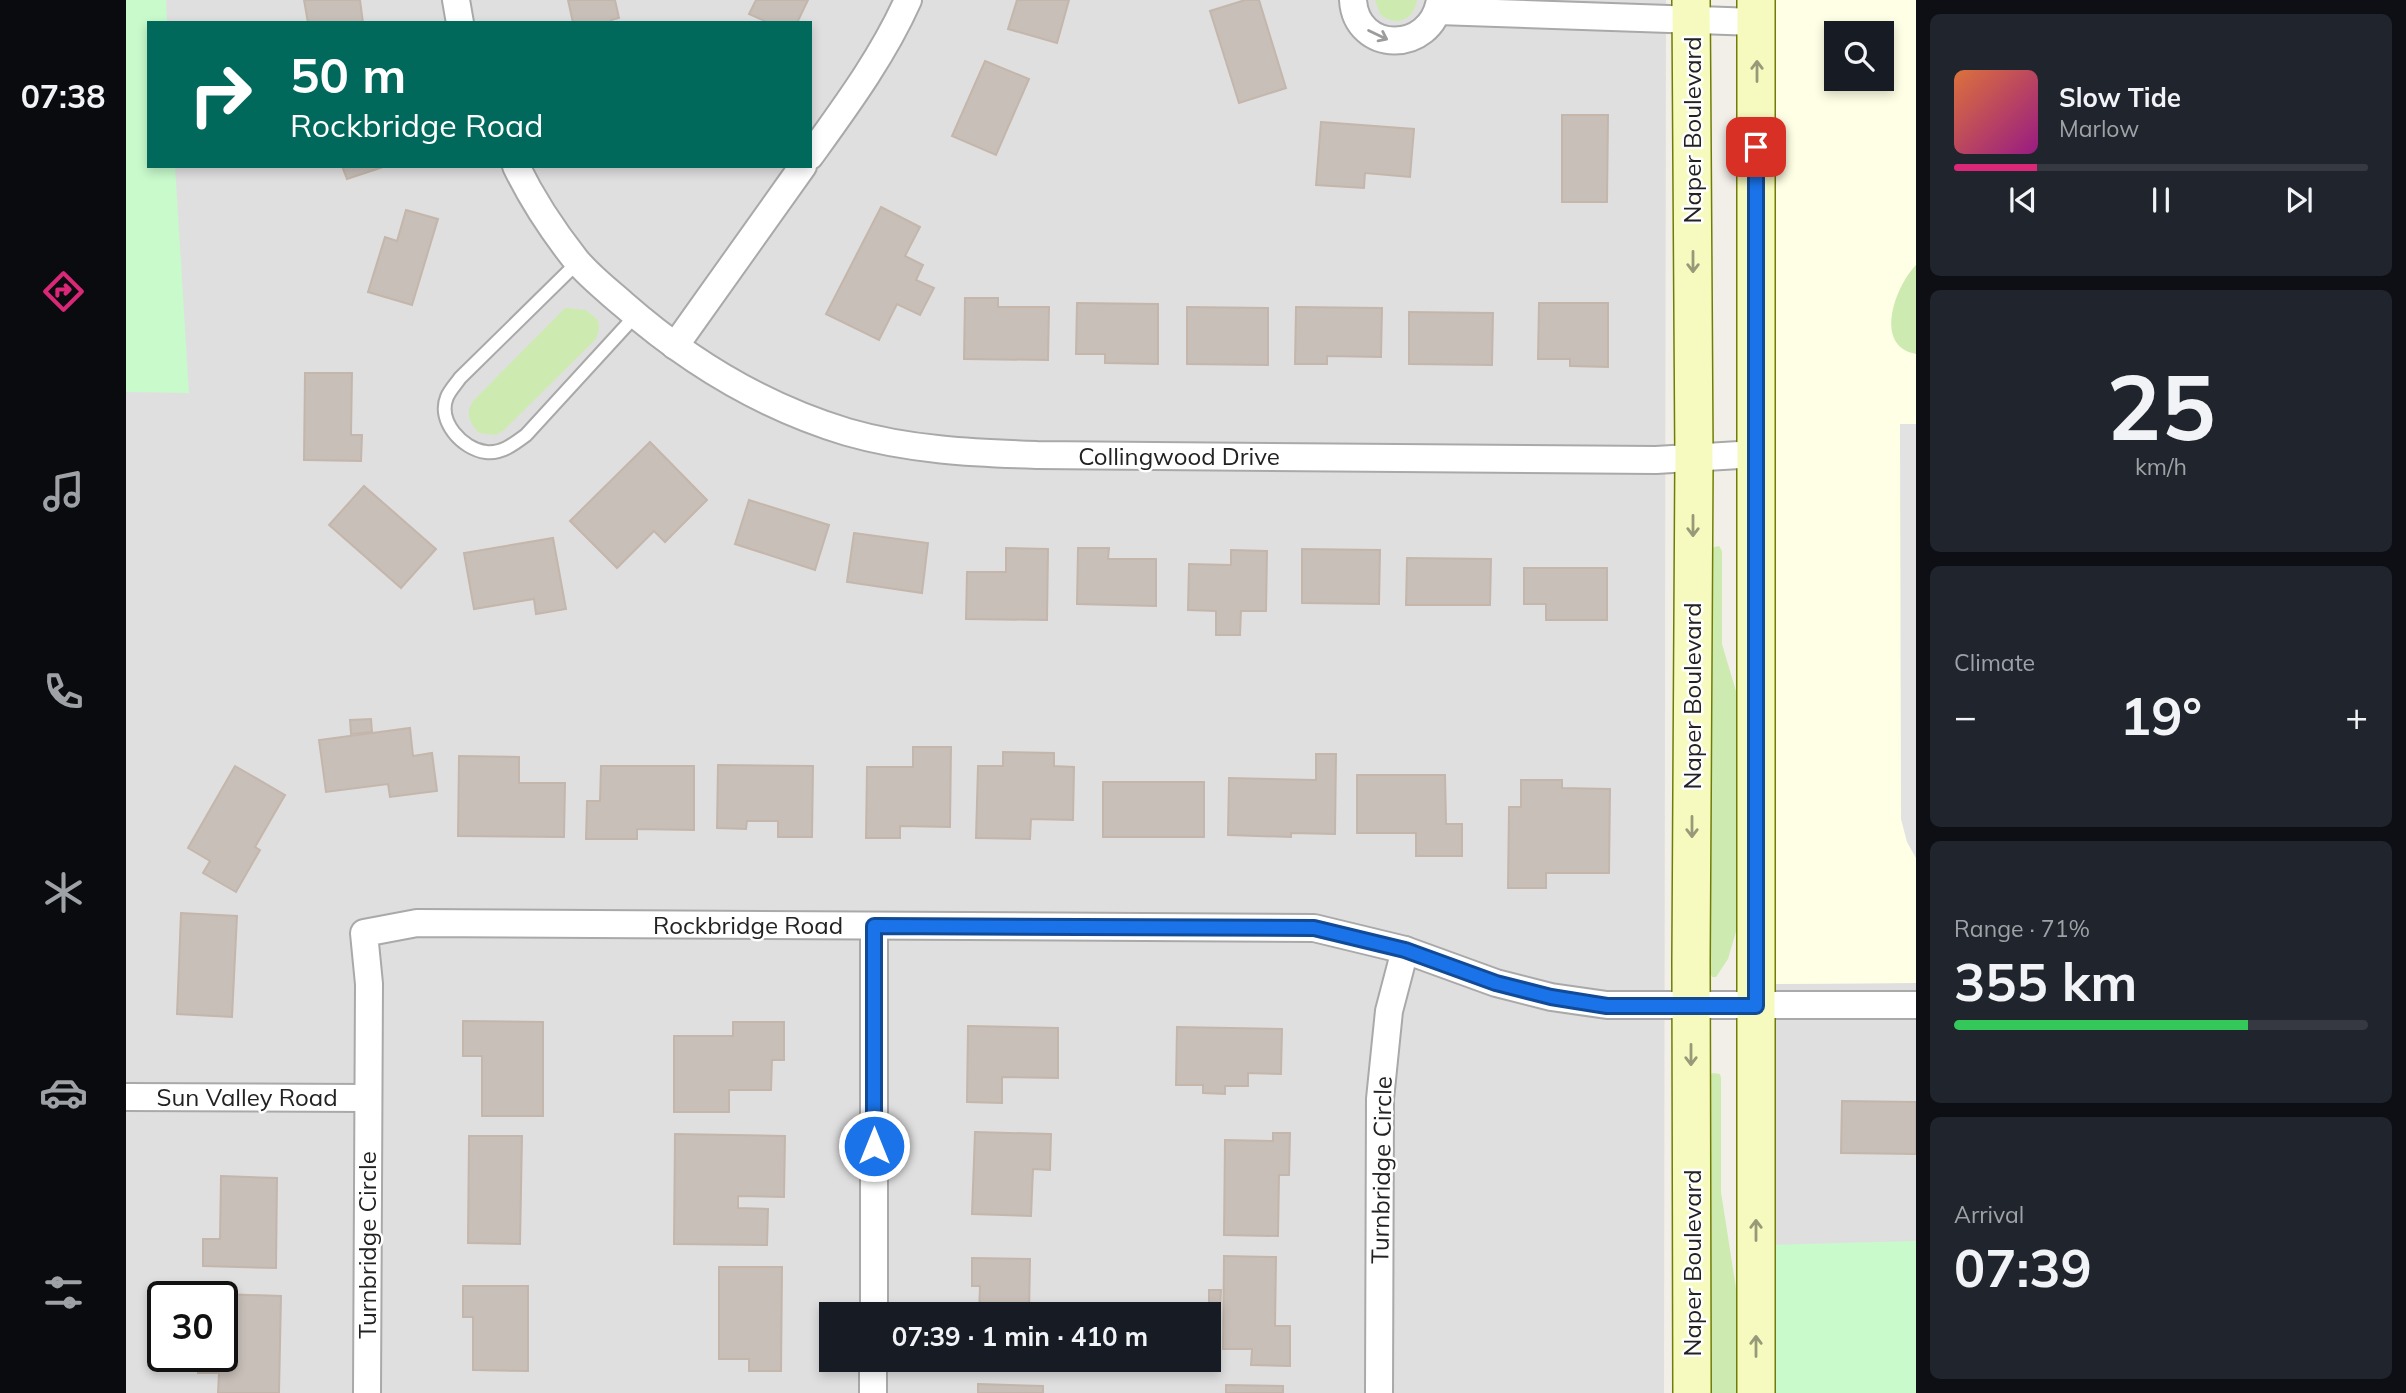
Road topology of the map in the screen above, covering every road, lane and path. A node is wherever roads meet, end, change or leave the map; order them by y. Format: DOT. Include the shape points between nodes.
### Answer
graph roads {
  1 [pos="456,0"];
  2 [pos="908,0"];
  3 [pos="1353,0"];
  4 [pos="1439,6"];
  5 [pos="1691,10"];
  6 [pos="1756,11"];
  7 [pos="460,21"];
  8 [pos="812,153"];
  9 [pos="517,168"];
  10 [pos="802,168"];
  11 [pos="578,262"];
  12 [pos="636,315"];
  13 [pos="675,346"];
  14 [pos="1756,454"];
  15 [pos="1694,458"];
  16 [pos="874,926"];
  17 [pos="1405,950"];
  18 [pos="1691,1004"];
  19 [pos="1756,1006"];
  20 [pos="1916,1006"];
  21 [pos="126,1097"];
  22 [pos="368,1098"];
  23 [pos="874,1302"];
  24 [pos="873,1372"];
  25 [pos="367,1393"];
  26 [pos="873,1393"];
  27 [pos="1379,1393"];
  28 [pos="1692,1393"];
  29 [pos="1756,1393"];
  1 -- 7 [label="street"];
  2 -- 8 [label="street" via="895,30"];
  3 -- 4 [label="street, one-way" via="1367,30 1393,41 1421,34"];
  4 -- 5 [label="street"];
  5 -- 6 [label="street"];
  5 -- 15 [label="main road, Naper Boulevard, one-way"];
  14 -- 6 [label="main road, one-way"];
  9 -- 11 [label="street, Collingwood Drive"];
  10 -- 13 [label="street"];
  11 -- 12 [label="street, Collingwood Drive"];
  11 -- 12 [label="lane" via="460,378 446,398 447,420 454,434 469,447 488,453 508,448 526,435"];
  12 -- 13 [label="street, Collingwood Drive"];
  13 -- 15 [label="street, Collingwood Drive" via="725,378 810,419 897,443 967,452"];
  14 -- 15 [label="street, Collingwood Drive"];
  14 -- 19 [label="main road"];
  15 -- 18 [label="main road, Naper Boulevard, one-way"];
  16 -- 17 [label="street, Rockbridge Road" via="1314,928"];
  16 -- 22 [label="street, Rockbridge Road" via="417,923 364,933 369,984"];
  16 -- 23 [label="street"];
  17 -- 18 [label="street, Rockbridge Road" via="1496,983 1551,997 1607,1006"];
  17 -- 27 [label="street, Turnbridge Circle" via="1389,1011 1380,1098"];
  18 -- 19 [label="street, Rockbridge Road"];
  18 -- 28 [label="main road, Naper Boulevard, one-way"];
  19 -- 20 [label="street, Rockbridge Road"];
  29 -- 19 [label="main road, one-way"];
  21 -- 22 [label="street, Sun Valley Road"];
  22 -- 25 [label="street, Turnbridge Circle"];
  24 -- 26 [label="street"];
}
